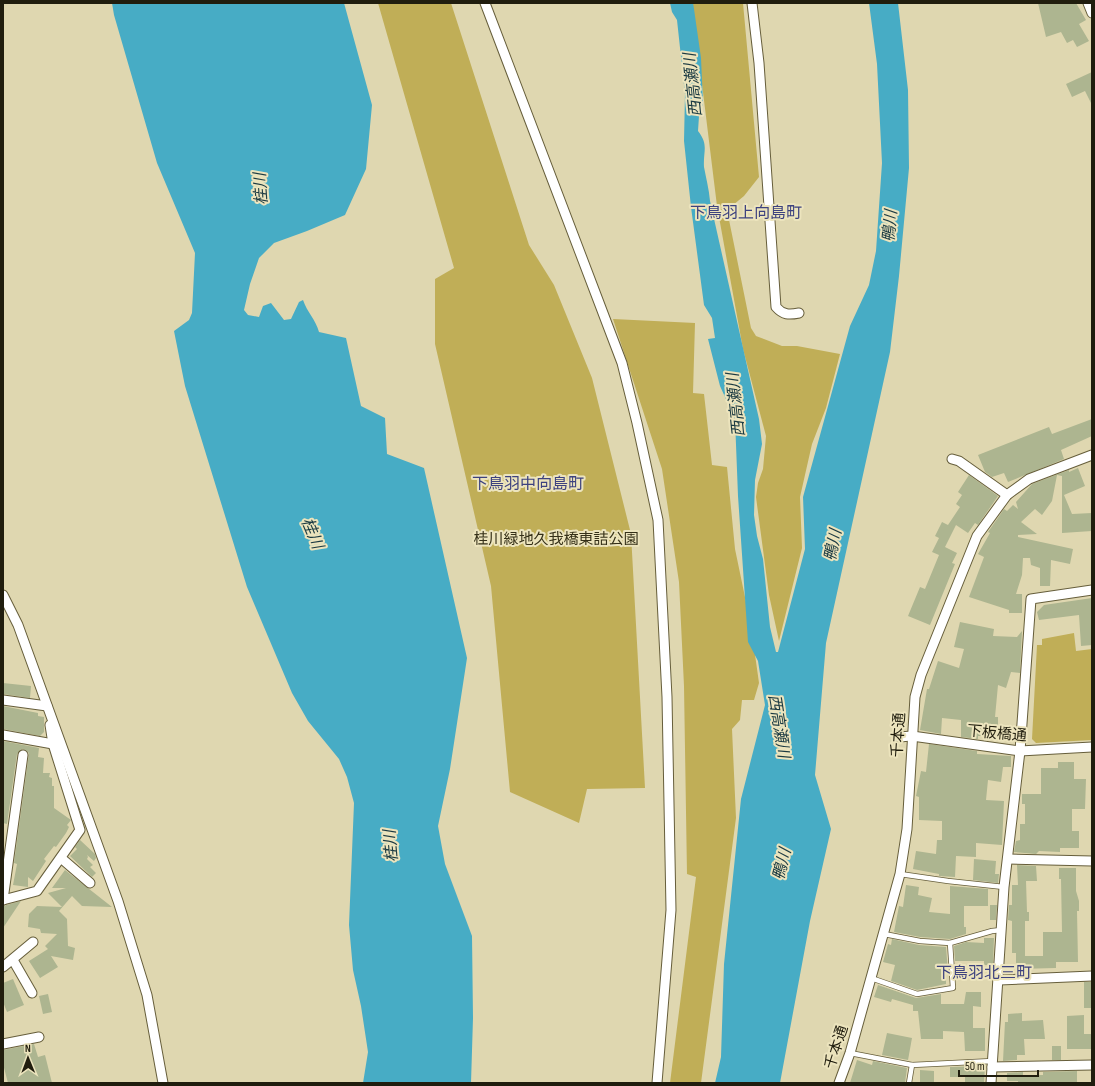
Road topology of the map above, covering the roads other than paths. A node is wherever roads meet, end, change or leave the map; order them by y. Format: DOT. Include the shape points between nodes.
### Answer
graph roads {
  1 [pos="485,3"];
  2 [pos="752,3"];
  3 [pos="1088,3"];
  4 [pos="1092,13"];
  5 [pos="799,313"];
  6 [pos="1092,455"];
  7 [pos="952,459"];
  8 [pos="1007,495"];
  9 [pos="1092,590"];
  10 [pos="4,599"];
  11 [pos="3,700"];
  12 [pos="48,706"];
  13 [pos="3,735"];
  14 [pos="912,736"];
  15 [pos="899,737"];
  16 [pos="53,744"];
  17 [pos="1092,747"];
  18 [pos="1020,751"];
  19 [pos="23,755"];
  20 [pos="61,858"];
  21 [pos="1008,859"];
  22 [pos="1092,861"];
  23 [pos="900,874"];
  24 [pos="90,883"];
  25 [pos="1004,887"];
  26 [pos="3,900"];
  27 [pos="1002,930"];
  28 [pos="884,934"];
  29 [pos="33,942"];
  30 [pos="950,942"];
  31 [pos="13,960"];
  32 [pos="3,967"];
  33 [pos="1092,976"];
  34 [pos="871,978"];
  35 [pos="999,980"];
  36 [pos="32,993"];
  37 [pos="39,1036"];
  38 [pos="3,1044"];
  39 [pos="850,1053"];
  40 [pos="993,1064"];
  41 [pos="912,1065"];
  42 [pos="1092,1065"];
  43 [pos="163,1083"];
  44 [pos="657,1083"];
  45 [pos="839,1083"];
  46 [pos="909,1083"];
  47 [pos="991,1083"];
  1 -- 44 [label="street" via="622,363 658,520 667,697 671,910"];
  2 -- 5 [label="street" via="759,63 776,307 781,313"];
  3 -- 4 [label="street"];
  6 -- 8 [label="street, 千本通" via="1029,479"];
  7 -- 8 [label="street" via="959,461"];
  8 -- 14 [label="street, 千本通" via="977,536 921,675 915,697"];
  9 -- 18 [label="street" via="1031,599"];
  10 -- 12 [label="street" via="18,625"];
  11 -- 12 [label="street"];
  12 -- 16 [label="street"];
  12 -- 43 [label="street" via="118,901 147,995"];
  13 -- 16 [label="street"];
  14 -- 15 [label="street, 下板橋通"];
  14 -- 18 [label="street, 下板橋通"];
  14 -- 23 [label="street, 千本通" via="906,829"];
  16 -- 20 [label="street" via="80,830"];
  17 -- 18 [label="street, 下板橋通"];
  18 -- 21 [label="street"];
  19 -- 26 [label="street"];
  20 -- 24 [label="street"];
  20 -- 26 [label="street" via="37,891"];
  21 -- 22 [label="street"];
  21 -- 25 [label="street"];
  23 -- 25 [label="lane"];
  23 -- 28 [label="street, 千本通"];
  25 -- 27 [label="street"];
  27 -- 30 [label="lane"];
  27 -- 35 [label="street"];
  28 -- 30 [label="lane" via="920,941"];
  28 -- 34 [label="street, 千本通"];
  29 -- 31 [label="street"];
  30 -- 34 [label="lane" via="953,988 917,994"];
  31 -- 32 [label="street"];
  31 -- 36 [label="street"];
  33 -- 35 [label="street"];
  34 -- 39 [label="street, 千本通"];
  35 -- 40 [label="street"];
  37 -- 38 [label="street"];
  39 -- 41 [label="lane"];
  39 -- 45 [label="street, 千本通"];
  40 -- 41 [label="lane"];
  40 -- 42 [label="street"];
  40 -- 47 [label="street"];
  41 -- 46 [label="lane"];
}
